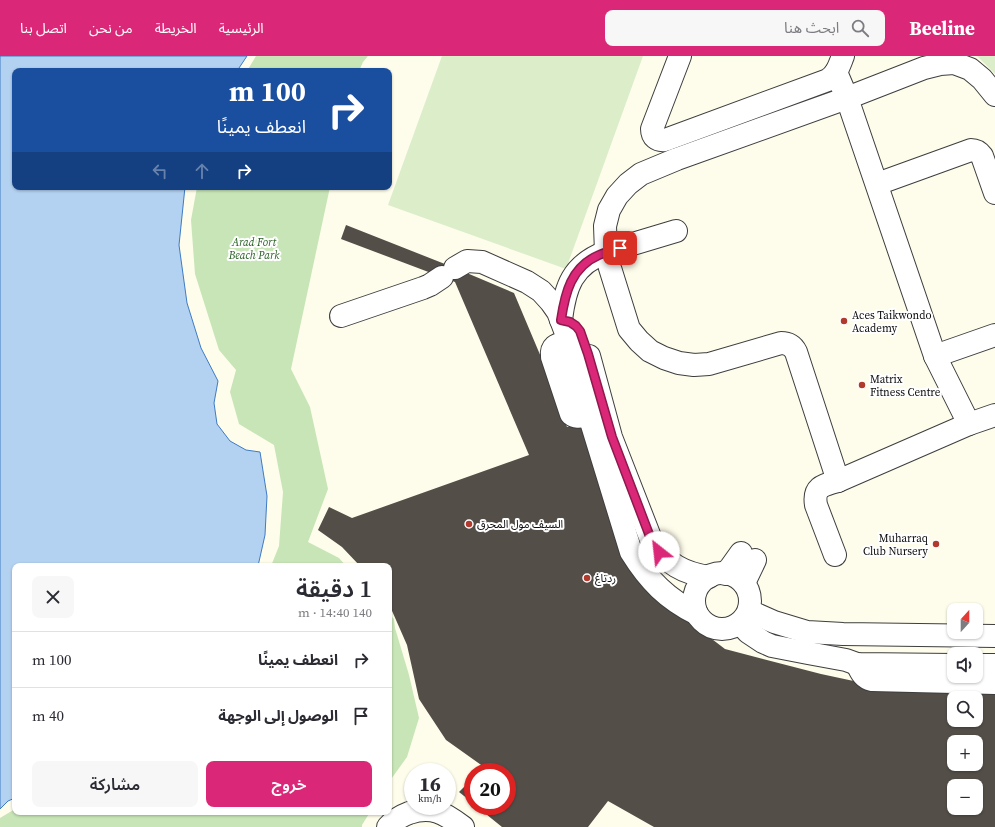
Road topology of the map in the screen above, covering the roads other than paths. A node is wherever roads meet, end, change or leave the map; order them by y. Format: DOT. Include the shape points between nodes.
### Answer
graph roads {
  1 [pos="680,56"];
  2 [pos="955,60"];
  3 [pos="839,64"];
  4 [pos="995,95"];
  5 [pos="847,98"];
  6 [pos="679,135"];
  7 [pos="677,159"];
  8 [pos="877,184"];
  9 [pos="995,193"];
  10 [pos="676,231"];
  11 [pos="606,252"];
  12 [pos="341,316"];
  13 [pos="561,320"];
  14 [pos="995,335"];
  15 [pos="935,356"];
  16 [pos="995,414"];
  17 [pos="969,424"];
  18 [pos="838,480"];
  19 [pos="835,555"];
  20 [pos="748,557"];
  21 [pos="726,578"];
  22 [pos="697,614"];
  23 [pos="744,617"];
  24 [pos="995,636"];
  25 [pos="857,664"];
  26 [pos="947,665"];
  27 [pos="983,665"];
  28 [pos="995,665"];
  29 [pos="995,682"];
  30 [pos="388,827"];
  31 [pos="463,827"];
  1 -- 6 [label="lane" via="652,129 657,140"];
  2 -- 4 [label="lane" via="982,79"];
  2 -- 5 [label="lane" via="924,68"];
  3 -- 5 [label="lane"];
  3 -- 6 [label="lane" via="828,80"];
  5 -- 7 [label="lane"];
  5 -- 8 [label="lane"];
  6 -- 7 [label="lane"];
  7 -- 11 [label="lane" via="641,174 618,196 605,226"];
  8 -- 9 [label="lane" via="975,150 982,156"];
  8 -- 15 [label="lane"];
  10 -- 11 [label="lane"];
  11 -- 13 [label="lane" via="587,262 570,281"];
  11 -- 18 [label="lane" via="629,329 650,351 679,363 694,365 709,364 781,343 794,348"];
  12 -- 13 [label="lane" via="419,289 467,261 482,262 527,282 551,302"];
  13 -- 21 [label="lane" via="570,322 580,331 612,437 652,542 676,567 692,573"];
  13 -- 22 [label="lane" via="570,341 556,345 552,357 571,414 580,417 589,415 632,552 639,565 659,588"];
  14 -- 15 [label="lane"];
  15 -- 17 [label="lane"];
  16 -- 17 [label="lane"];
  17 -- 18 [label="lane"];
  18 -- 19 [label="lane" via="819,488 815,500"];
  20 -- 21 [label="lane" via="731,567"];
  21 -- 22 [label="lane" via="702,582 695,597"];
  21 -- 23 [label="lane" via="748,589 750,604"];
  22 -- 23 [label="lane" via="702,621 717,629 733,627"];
  23 -- 24 [label="lane" via="774,622 807,632"];
  23 -- 25 [label="lane" via="748,632 772,646"];
  25 -- 26 [label="lane"];
  25 -- 29 [label="lane" via="864,676 872,680"];
  27 -- 28 [label="lane"];
  30 -- 31 [label="lane" via="402,816 416,810 429,809 442,813"];
}
